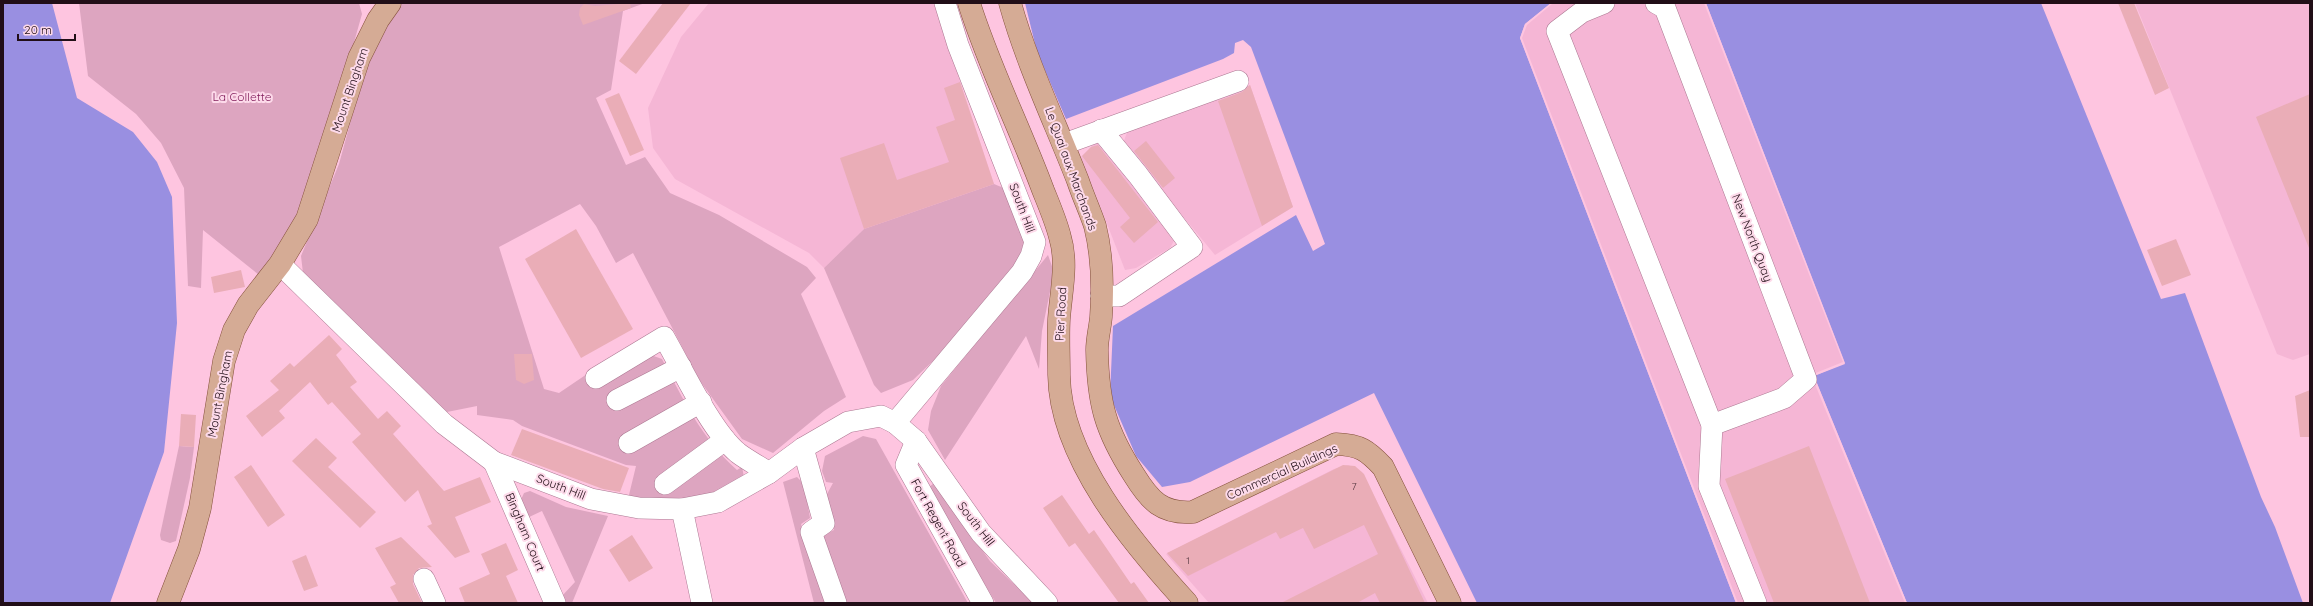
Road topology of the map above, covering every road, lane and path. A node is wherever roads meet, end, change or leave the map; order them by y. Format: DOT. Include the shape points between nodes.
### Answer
graph roads {
  1 [pos="390,3"];
  2 [pos="946,3"];
  3 [pos="970,3"];
  4 [pos="1010,3"];
  5 [pos="1604,3"];
  6 [pos="1656,3"];
  7 [pos="1238,81"];
  8 [pos="1101,130"];
  9 [pos="1064,144"];
  10 [pos="280,264"];
  11 [pos="1101,296"];
  12 [pos="681,367"];
  13 [pos="596,378"];
  14 [pos="617,400"];
  15 [pos="701,402"];
  16 [pos="896,423"];
  17 [pos="1712,425"];
  18 [pos="725,440"];
  19 [pos="916,441"];
  20 [pos="629,443"];
  21 [pos="803,448"];
  22 [pos="494,462"];
  23 [pos="769,473"];
  24 [pos="665,484"];
  25 [pos="682,508"];
  26 [pos="1168,511"];
  27 [pos="424,579"];
  28 [pos="168,603"];
  29 [pos="435,603"];
  30 [pos="555,603"];
  31 [pos="702,603"];
  32 [pos="836,603"];
  33 [pos="983,603"];
  34 [pos="1047,603"];
  35 [pos="1187,603"];
  36 [pos="1450,603"];
  37 [pos="1756,603"];
  1 -- 10 [label="main road, Mount Bingham" via="378,20 359,58 307,219"];
  2 -- 16 [label="street, South Hill" via="958,45 1035,242 1022,272"];
  3 -- 35 [label="main road, Pier Road" via="1060,236 1065,261 1059,319 1060,389 1069,433 1106,503"];
  4 -- 9 [label="main road, Le Quai aux Marchands" via="1019,36"];
  5 -- 17 [label="street" via="1582,12 1557,31"];
  6 -- 17 [label="street, New North Quay" via="1665,8 1806,379 1784,398"];
  7 -- 8 [label="street"];
  8 -- 9 [label="street"];
  8 -- 11 [label="street" via="1192,247 1119,296"];
  9 -- 11 [label="main road, Le Quai aux Marchands" via="1095,227"];
  10 -- 22 [label="street, South Hill" via="444,424"];
  10 -- 28 [label="main road, Mount Bingham" via="248,305 234,330 228,348 200,508 189,549"];
  11 -- 26 [label="main road, Le Quai aux Marchands" via="1097,349 1106,425 1116,448 1142,488 1155,503"];
  12 -- 13 [label="street" via="664,337"];
  12 -- 14 [label="street"];
  12 -- 15 [label="street"];
  15 -- 18 [label="street"];
  15 -- 20 [label="street"];
  16 -- 19 [label="street, South Hill"];
  16 -- 21 [label="street, South Hill" via="882,416 848,422"];
  17 -- 37 [label="street" via="1709,486"];
  18 -- 23 [label="street"];
  18 -- 24 [label="street"];
  19 -- 33 [label="street, Fort Regent Road" via="906,465"];
  19 -- 34 [label="street, South Hill" via="981,533"];
  21 -- 23 [label="street, South Hill"];
  21 -- 32 [label="street" via="824,523 811,532"];
  22 -- 25 [label="street, South Hill" via="591,498 639,508"];
  22 -- 30 [label="street, Bingham Court"];
  23 -- 25 [label="street, South Hill" via="718,502"];
  25 -- 31 [label="street"];
  26 -- 36 [label="main road, Commercial Buildings" via="1193,512 1336,444 1354,445 1370,454 1383,467"];
  27 -- 29 [label="street"];
}
